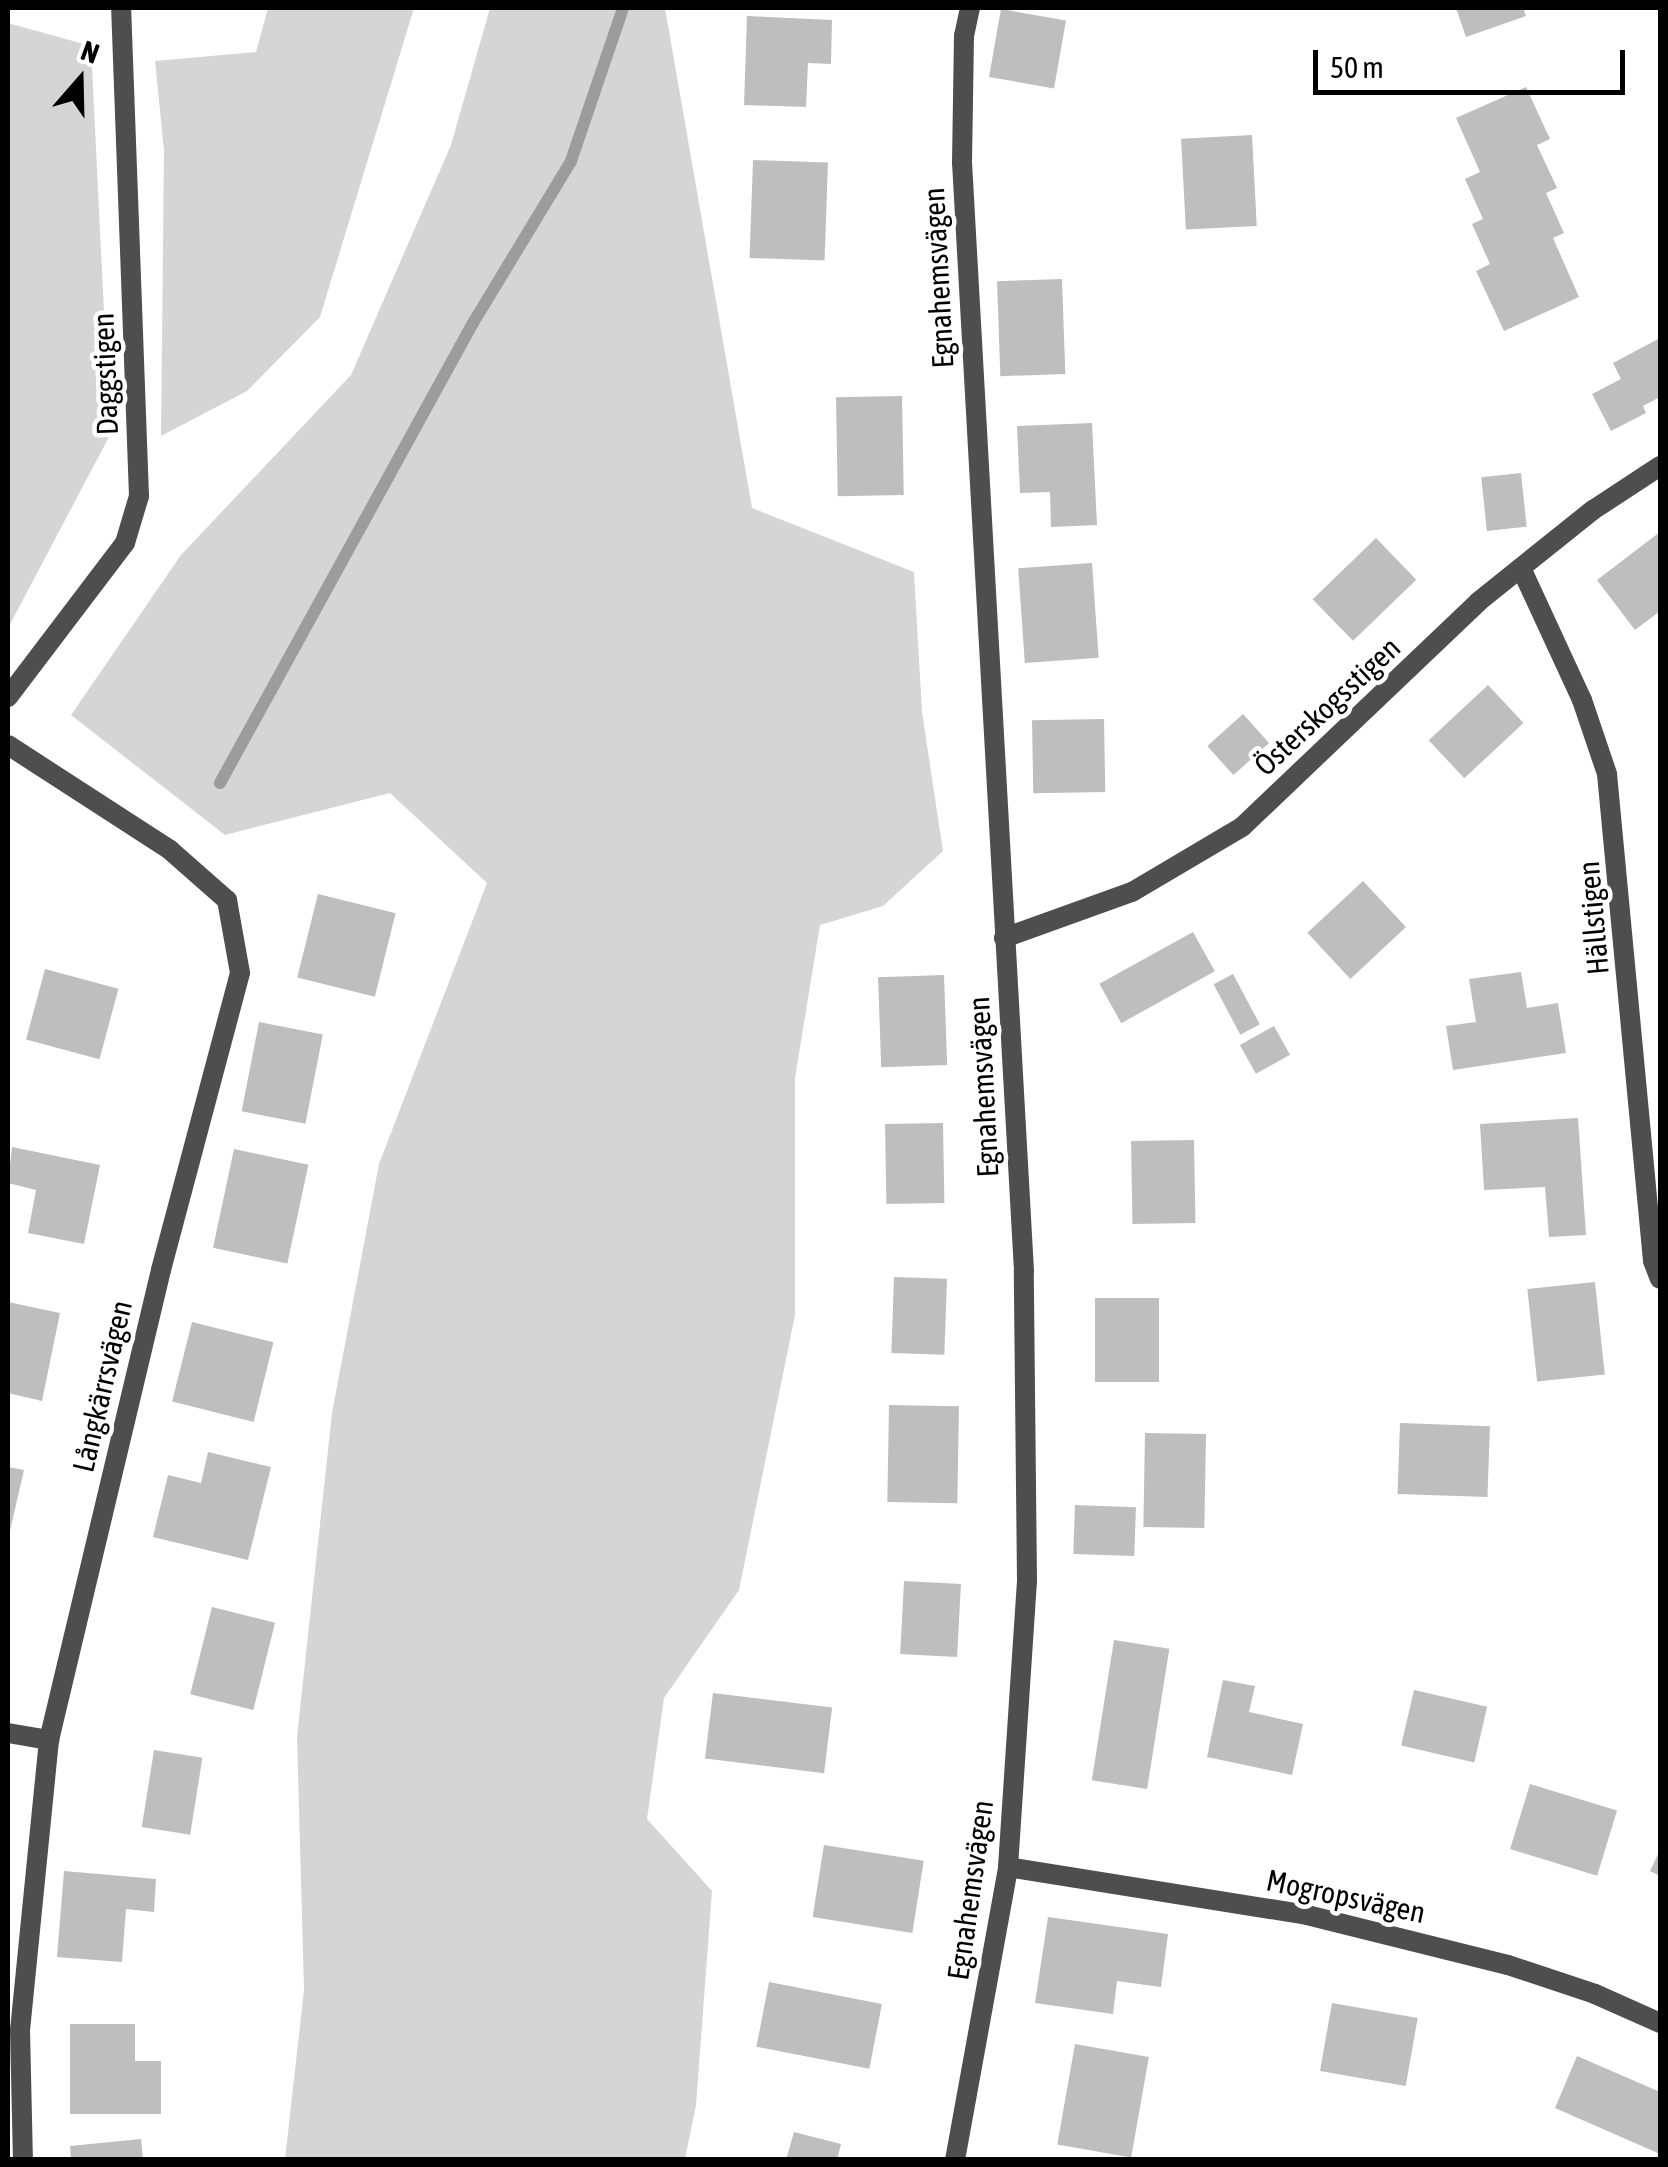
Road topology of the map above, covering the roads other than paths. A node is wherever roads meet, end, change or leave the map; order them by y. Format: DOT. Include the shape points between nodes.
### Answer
graph roads {
  1 [pos="121,8"];
  2 [pos="970,8"];
  3 [pos="1660,466"];
  4 [pos="1521,568"];
  5 [pos="8,696"];
  6 [pos="8,745"];
  7 [pos="1004,938"];
  8 [pos="1660,1279"];
  9 [pos="8,1732"];
  10 [pos="48,1740"];
  11 [pos="1008,1867"];
  12 [pos="1660,2024"];
  13 [pos="24,2160"];
  14 [pos="955,2160"];
  1 -- 5 [label="street, Daggstigen" via="138,496 125,544"];
  2 -- 7 [label="street, Egnahemsvägen" via="962,163"];
  3 -- 4 [label="street, Österskogsstigen"];
  4 -- 7 [label="street, Österskogsstigen" via="1242,827 1132,892"];
  4 -- 8 [label="street, Hällstigen" via="1582,700 1607,774"];
  6 -- 10 [label="street, Långkärrsvägen" via="170,850 227,900 240,973"];
  7 -- 11 [label="street, Egnahemsvägen" via="1024,1271 1027,1581"];
  9 -- 10 [label="street"];
  10 -- 13 [label="street, Långkärrsvägen" via="20,2030"];
  11 -- 12 [label="street, Mogropsvägen" via="1308,1914 1508,1965"];
  11 -- 14 [label="street, Egnahemsvägen"];
}
